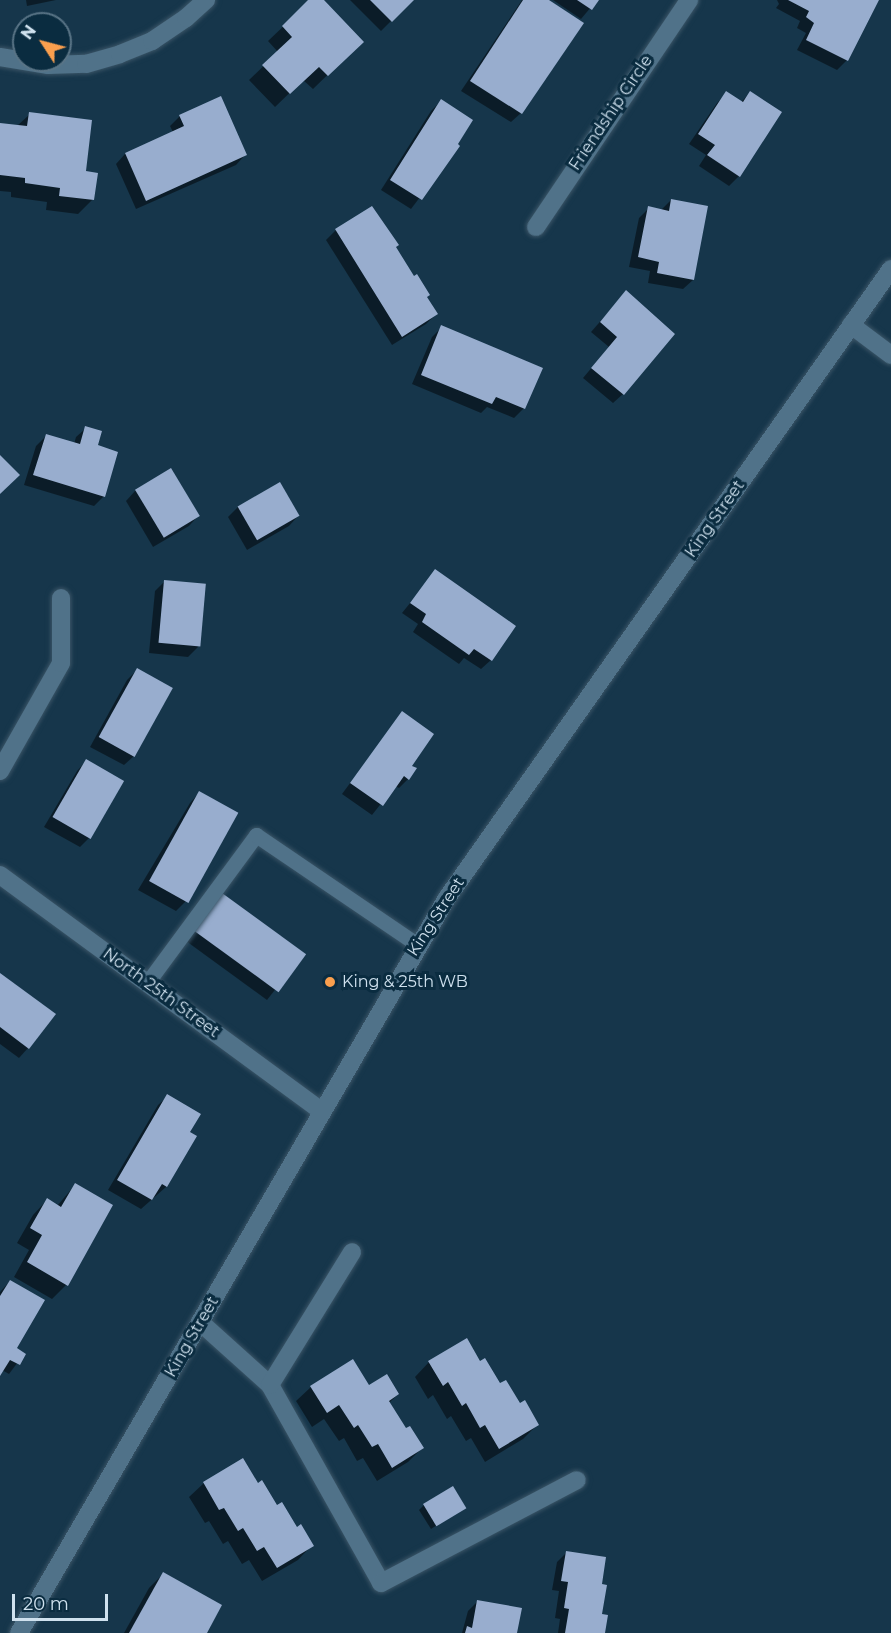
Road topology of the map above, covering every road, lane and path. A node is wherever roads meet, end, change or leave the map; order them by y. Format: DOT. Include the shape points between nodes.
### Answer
graph roads {
  1 [pos="206,0"];
  2 [pos="689,0"];
  3 [pos="0,57"];
  4 [pos="536,228"];
  5 [pos="891,268"];
  6 [pos="851,325"];
  7 [pos="891,355"];
  8 [pos="61,598"];
  9 [pos="0,771"];
  10 [pos="0,875"];
  11 [pos="418,945"];
  12 [pos="147,983"];
  13 [pos="321,1111"];
  14 [pos="352,1252"];
  15 [pos="200,1322"];
  16 [pos="270,1385"];
  17 [pos="577,1480"];
  18 [pos="19,1633"];
  1 -- 3 [label="street" via="152,41 86,64 48,65"];
  2 -- 4 [label="street, Friendship Circle"];
  5 -- 6 [label="street, King Street"];
  6 -- 7 [label="street"];
  6 -- 11 [label="street, King Street" via="447,898"];
  8 -- 9 [label="street" via="61,663"];
  10 -- 12 [label="street, North 25th Street"];
  11 -- 12 [label="lane" via="256,835"];
  11 -- 13 [label="street, King Street"];
  12 -- 13 [label="street, North 25th Street"];
  13 -- 15 [label="street, King Street"];
  14 -- 16 [label="street"];
  15 -- 16 [label="street"];
  15 -- 18 [label="street, King Street"];
  16 -- 17 [label="street" via="381,1582"];
}
